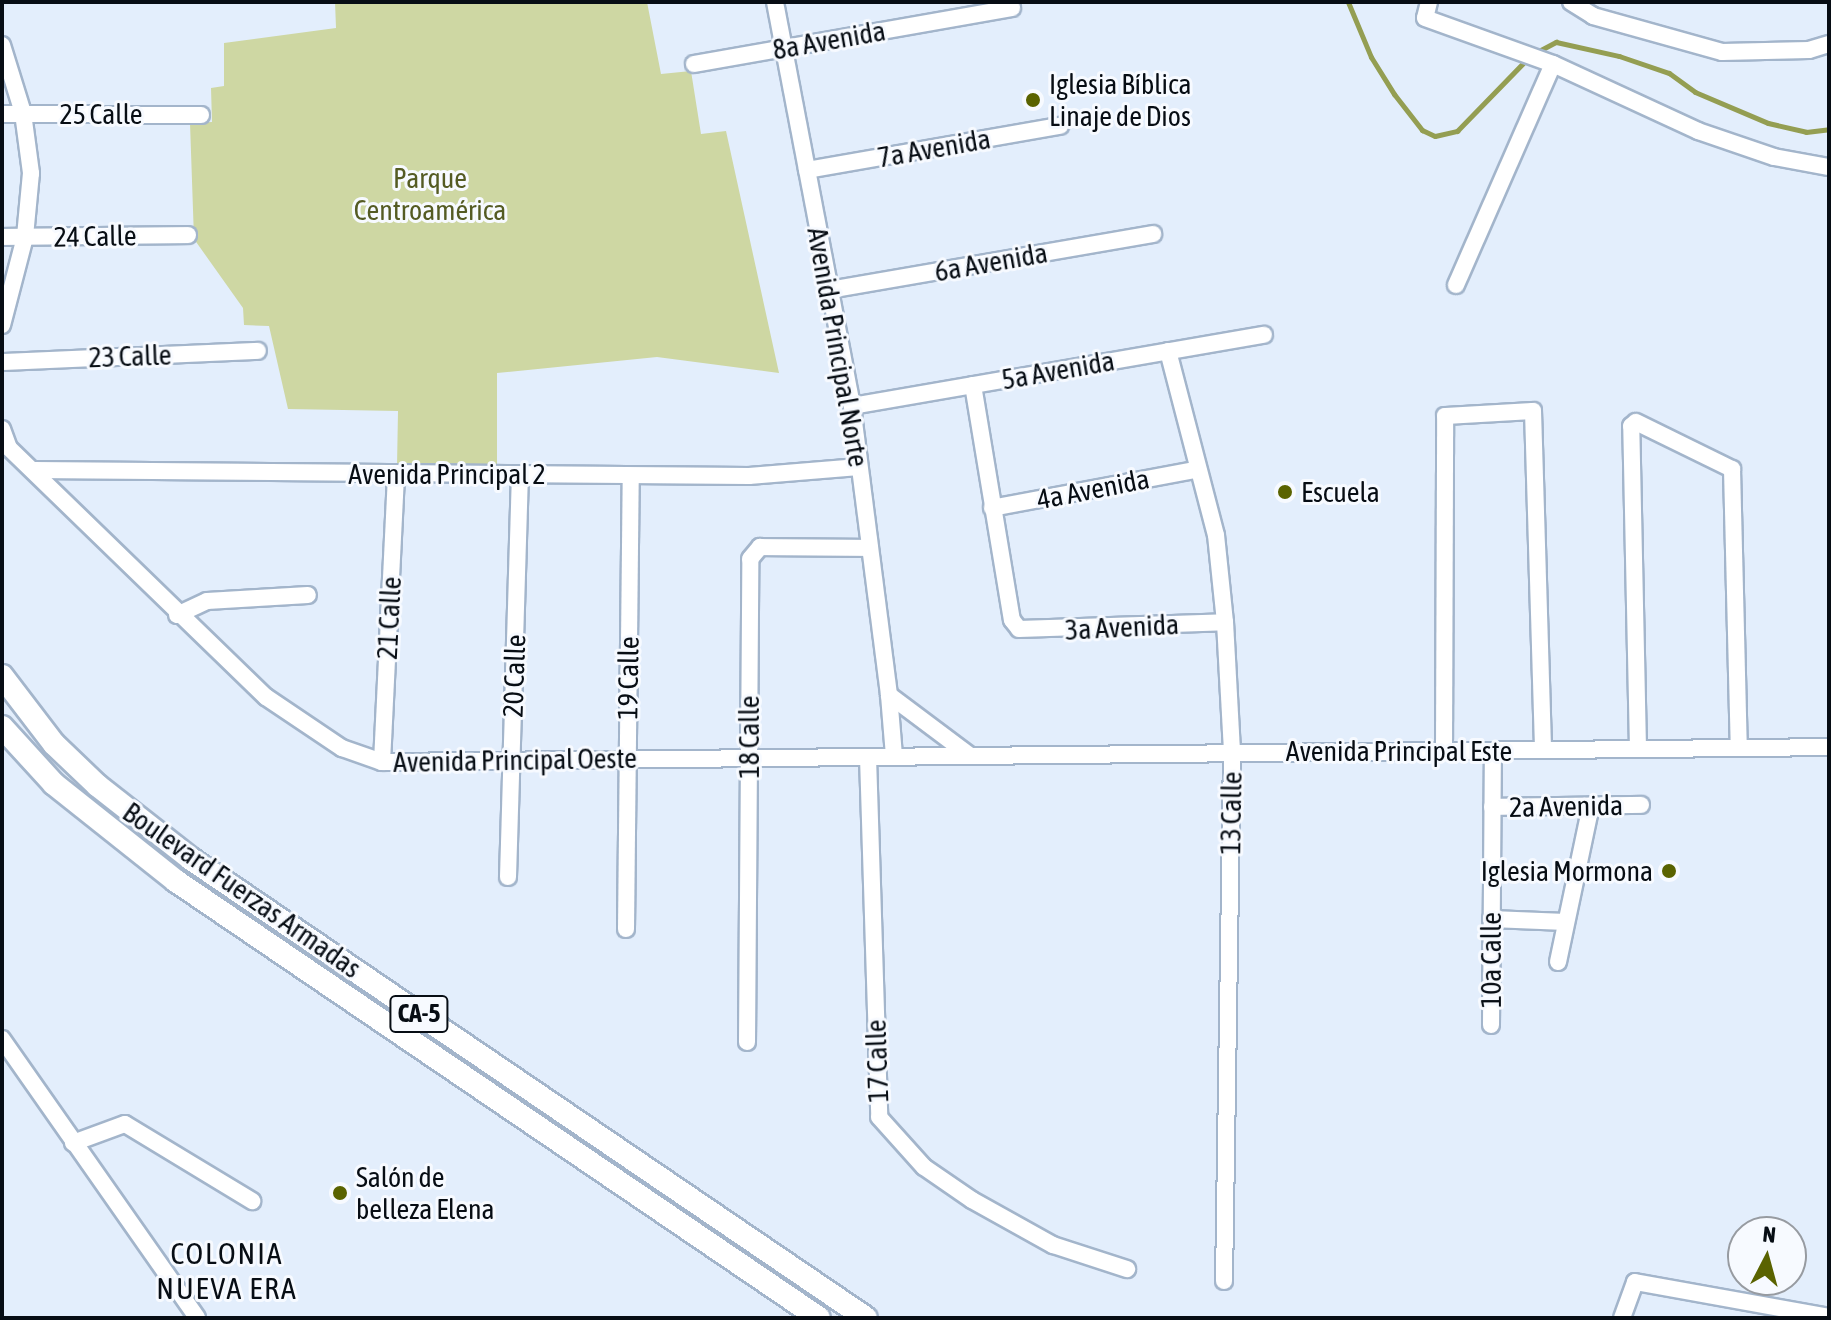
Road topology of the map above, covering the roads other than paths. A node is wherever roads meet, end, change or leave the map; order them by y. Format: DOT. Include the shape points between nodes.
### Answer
graph roads {
  1 [pos="775,2"];
  2 [pos="1429,2"];
  3 [pos="1571,2"];
  4 [pos="1012,8"];
  5 [pos="1829,44"];
  6 [pos="2,45"];
  7 [pos="783,48"];
  8 [pos="694,64"];
  9 [pos="1553,64"];
  10 [pos="23,113"];
  11 [pos="2,114"];
  12 [pos="201,115"];
  13 [pos="1060,126"];
  14 [pos="1829,167"];
  15 [pos="807,170"];
  16 [pos="1153,234"];
  17 [pos="188,235"];
  18 [pos="2,237"];
  19 [pos="25,237"];
  20 [pos="1456,285"];
  21 [pos="829,290"];
  22 [pos="2,325"];
  23 [pos="1264,335"];
  24 [pos="258,351"];
  25 [pos="1168,351"];
  26 [pos="2,362"];
  27 [pos="973,385"];
  28 [pos="852,406"];
  29 [pos="2,429"];
  30 [pos="859,467"];
  31 [pos="34,470"];
  32 [pos="1195,470"];
  33 [pos="396,474"];
  34 [pos="520,475"];
  35 [pos="631,476"];
  36 [pos="992,508"];
  37 [pos="870,548"];
  38 [pos="308,595"];
  39 [pos="177,615"];
  40 [pos="1225,622"];
  41 [pos="2,676"];
  42 [pos="889,695"];
  43 [pos="2,727"];
  44 [pos="1739,747"];
  45 [pos="1829,747"];
  46 [pos="2,748"];
  47 [pos="1638,749"];
  48 [pos="1232,750"];
  49 [pos="1543,750"];
  50 [pos="1444,751"];
  51 [pos="1493,751"];
  52 [pos="968,754"];
  53 [pos="894,756"];
  54 [pos="868,757"];
  55 [pos="627,758"];
  56 [pos="512,759"];
  57 [pos="749,759"];
  58 [pos="382,762"];
  59 [pos="54,784"];
  60 [pos="1591,805"];
  61 [pos="1641,805"];
  62 [pos="1492,807"];
  63 [pos="508,877"];
  64 [pos="1491,919"];
  65 [pos="1566,922"];
  66 [pos="626,929"];
  67 [pos="1558,962"];
  68 [pos="1491,1025"];
  69 [pos="2,1039"];
  70 [pos="747,1042"];
  71 [pos="73,1143"];
  72 [pos="252,1201"];
  73 [pos="1127,1269"];
  74 [pos="1224,1281"];
  75 [pos="1829,1317"];
  76 [pos="197,1318"];
  77 [pos="819,1318"];
  78 [pos="866,1318"];
  79 [pos="1622,1318"];
  1 -- 7 [label="street, Avenida Principal Norte"];
  2 -- 9 [label="street" via="1423,8 1425,18"];
  3 -- 5 [label="street" via="1593,16 1722,52 1809,50"];
  4 -- 7 [label="street, 8a Avenida"];
  6 -- 10 [label="street"];
  7 -- 8 [label="street, 8a Avenida"];
  7 -- 15 [label="street, Avenida Principal Norte"];
  9 -- 14 [label="street" via="1698,131 1774,157"];
  9 -- 20 [label="street"];
  10 -- 11 [label="street, 25 Calle"];
  10 -- 12 [label="street, 25 Calle"];
  10 -- 19 [label="street" via="31,173"];
  13 -- 15 [label="street, 7a Avenida"];
  15 -- 21 [label="street, Avenida Principal Norte"];
  16 -- 21 [label="street, 6a Avenida"];
  17 -- 19 [label="street, 24 Calle"];
  18 -- 19 [label="street, 24 Calle"];
  19 -- 22 [label="street"];
  21 -- 28 [label="street, Avenida Principal Norte"];
  23 -- 25 [label="street, 5a Avenida"];
  24 -- 26 [label="street, 23 Calle"];
  25 -- 27 [label="street, 5a Avenida"];
  25 -- 32 [label="street, 13 Calle"];
  27 -- 28 [label="street, 5a Avenida"];
  27 -- 36 [label="street"];
  28 -- 30 [label="street, Avenida Principal Norte"];
  29 -- 31 [label="street, Avenida Principal Oeste" via="9,448"];
  30 -- 35 [label="street, Avenida Principal 2" via="749,476"];
  30 -- 37 [label="street, Avenida Principal Norte"];
  31 -- 33 [label="street, Avenida Principal 2"];
  31 -- 39 [label="street, Avenida Principal Oeste"];
  32 -- 36 [label="street, 4a Avenida"];
  32 -- 40 [label="street, 13 Calle" via="1216,535"];
  33 -- 34 [label="street, Avenida Principal 2"];
  33 -- 58 [label="street, 21 Calle"];
  34 -- 35 [label="street, Avenida Principal 2"];
  34 -- 56 [label="street, 20 Calle"];
  35 -- 55 [label="street, 19 Calle"];
  36 -- 40 [label="street, 3a Avenida" via="1012,620 1019,629"];
  37 -- 42 [label="street, Avenida Principal Norte"];
  37 -- 57 [label="street, 18 Calle" via="760,547 752,552"];
  38 -- 39 [label="street" via="207,601"];
  39 -- 58 [label="street, Avenida Principal Oeste" via="266,697 342,748"];
  40 -- 48 [label="street, 13 Calle"];
  41 -- 78 [label="highway, Boulevard Fuerzas Armadas / CA-5" via="54,744 191,859"];
  42 -- 52 [label="street"];
  42 -- 53 [label="street, Avenida Principal Norte"];
  43 -- 59 [label="highway, Boulevard Fuerzas Armadas / CA-5"];
  44 -- 45 [label="street, Avenida Principal Este"];
  44 -- 47 [label="street, Avenida Principal Este"];
  44 -- 47 [label="street" via="1732,469 1636,422 1631,426"];
  46 -- 59 [label="highway"];
  47 -- 49 [label="street, Avenida Principal Este"];
  48 -- 50 [label="street, Avenida Principal Este"];
  48 -- 52 [label="street, Avenida Principal Este"];
  48 -- 74 [label="street, 13 Calle"];
  49 -- 50 [label="street" via="1533,411 1444,418"];
  49 -- 51 [label="street, Avenida Principal Este"];
  50 -- 51 [label="street, Avenida Principal Este"];
  51 -- 62 [label="street, 10a Calle"];
  52 -- 53 [label="street, Avenida Principal Oeste"];
  53 -- 54 [label="street, Avenida Principal Oeste"];
  54 -- 57 [label="street, Avenida Principal Oeste"];
  54 -- 73 [label="street, 17 Calle" via="879,1117 924,1167 972,1200 1053,1245"];
  55 -- 56 [label="street, Avenida Principal Oeste"];
  55 -- 57 [label="street, Avenida Principal Oeste"];
  55 -- 66 [label="street, 19 Calle"];
  56 -- 58 [label="street, Avenida Principal Oeste"];
  56 -- 63 [label="street, 20 Calle"];
  57 -- 70 [label="street, 18 Calle"];
  59 -- 77 [label="highway, Boulevard Fuerzas Armadas / CA-5" via="176,881"];
  60 -- 61 [label="street, 2a Avenida"];
  60 -- 62 [label="street, 2a Avenida"];
  60 -- 65 [label="street"];
  62 -- 64 [label="street, 10a Calle"];
  64 -- 65 [label="street"];
  64 -- 68 [label="street, 10a Calle"];
  65 -- 67 [label="street"];
  69 -- 71 [label="street"];
  71 -- 72 [label="street" via="125,1124"];
  71 -- 76 [label="street"];
  75 -- 79 [label="street" via="1635,1282"];
}
